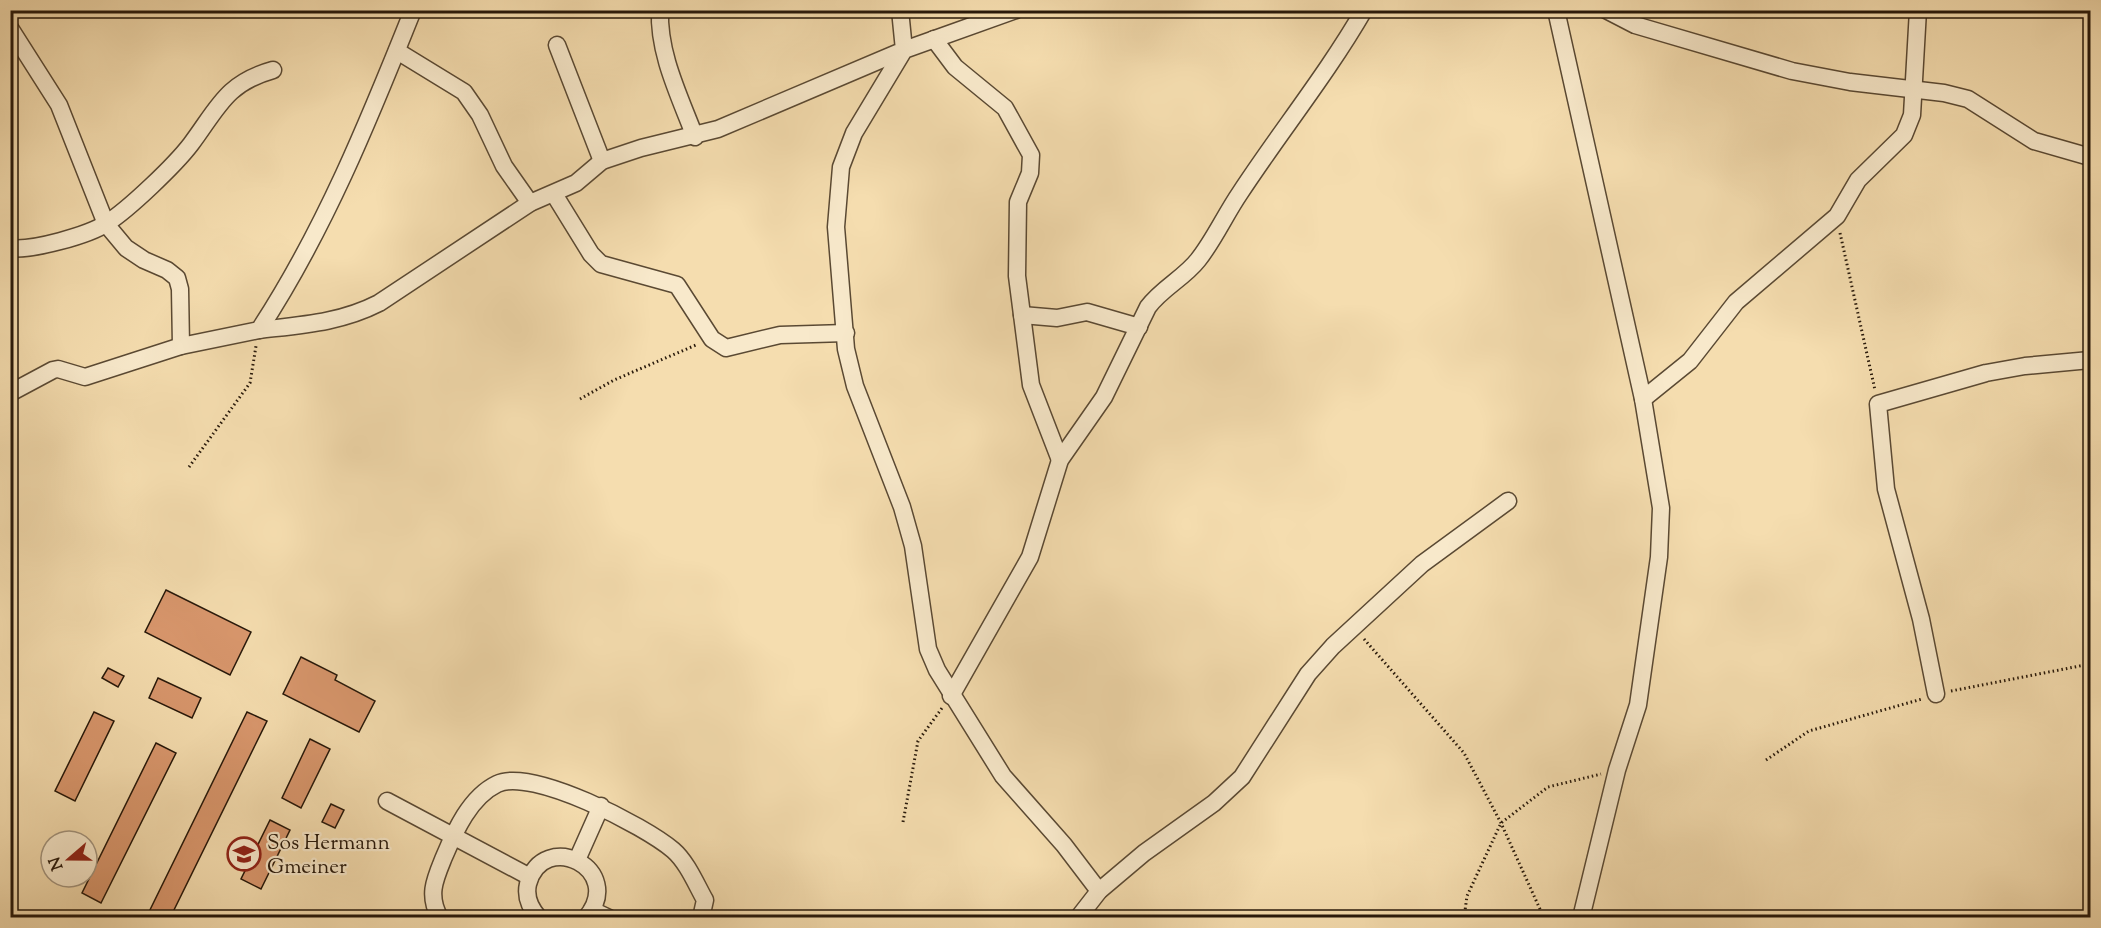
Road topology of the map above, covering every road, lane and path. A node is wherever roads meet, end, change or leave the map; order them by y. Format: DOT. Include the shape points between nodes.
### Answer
graph roads {
  1 [pos="413,10"];
  2 [pos="660,10"];
  3 [pos="900,10"];
  4 [pos="1016,10"];
  5 [pos="1364,10"];
  6 [pos="1556,10"];
  7 [pos="1606,10"];
  8 [pos="1918,10"];
  9 [pos="10,28"];
  10 [pos="934,39"];
  11 [pos="557,45"];
  12 [pos="904,50"];
  13 [pos="397,51"];
  14 [pos="273,70"];
  15 [pos="1914,90"];
  16 [pos="695,137"];
  17 [pos="2091,157"];
  18 [pos="602,161"];
  19 [pos="554,194"];
  20 [pos="530,203"];
  21 [pos="1836,216"];
  22 [pos="106,224"];
  23 [pos="10,248"];
  24 [pos="1022,315"];
  25 [pos="1139,327"];
  26 [pos="259,330"];
  27 [pos="846,333"];
  28 [pos="712,339"];
  29 [pos="181,346"];
  30 [pos="2091,360"];
  31 [pos="10,393"];
  32 [pos="580,399"];
  33 [pos="1642,399"];
  34 [pos="1878,404"];
  35 [pos="1060,460"];
  36 [pos="189,467"];
  37 [pos="1508,501"];
  38 [pos="1354,627"];
  39 [pos="1936,694"];
  40 [pos="951,696"];
  41 [pos="1617,770"];
  42 [pos="387,801"];
  43 [pos="601,806"];
  44 [pos="903,822"];
  45 [pos="1501,823"];
  46 [pos="453,836"];
  47 [pos="577,860"];
  48 [pos="530,877"];
  49 [pos="1099,891"];
  50 [pos="589,914"];
  51 [pos="440,918"];
  52 [pos="539,918"];
  53 [pos="609,918"];
  54 [pos="701,918"];
  55 [pos="1078,918"];
  56 [pos="1464,918"];
  57 [pos="1544,918"];
  58 [pos="1581,918"];
  1 -- 13 [label="street"];
  2 -- 16 [label="street" via="669,70"];
  3 -- 12 [label="street"];
  4 -- 10 [label="street"];
  5 -- 25 [label="street" via="1201,257 1156,296"];
  6 -- 33 [label="street"];
  7 -- 15 [label="street" via="1635,25 1792,70"];
  8 -- 15 [label="street"];
  9 -- 22 [label="street" via="59,105"];
  10 -- 12 [label="street"];
  10 -- 24 [label="street" via="955,67 1005,108 1031,155 1030,173 1018,202 1017,276"];
  11 -- 18 [label="street"];
  12 -- 16 [label="street"];
  12 -- 27 [label="street" via="854,133 841,166 836,227"];
  13 -- 20 [label="street" via="464,92 480,115 504,166"];
  13 -- 26 [label="street" via="315,238"];
  14 -- 22 [label="street" via="250,76 233,88 173,164"];
  15 -- 17 [label="street" via="1968,99 2034,141"];
  15 -- 21 [label="street" via="1912,115 1904,135 1858,180"];
  16 -- 18 [label="street"];
  18 -- 19 [label="street" via="576,183"];
  19 -- 20 [label="street"];
  19 -- 28 [label="street" via="596,260 677,285"];
  20 -- 26 [label="street" via="358,314 337,321"];
  21 -- 33 [label="street" via="1736,302 1690,360"];
  21 -- 34 [label="path"];
  22 -- 23 [label="street" via="46,246"];
  22 -- 29 [label="street" via="126,248 177,278"];
  24 -- 25 [label="street" via="1056,318 1088,312"];
  24 -- 35 [label="street" via="1031,385"];
  25 -- 35 [label="street" via="1104,397"];
  26 -- 29 [label="street"];
  26 -- 36 [label="path" via="250,383"];
  27 -- 28 [label="street" via="780,335 731,348"];
  27 -- 40 [label="street" via="855,386 913,546 928,649"];
  28 -- 32 [label="path" via="614,380"];
  29 -- 31 [label="street" via="90,376 53,370"];
  30 -- 34 [label="street" via="1986,373"];
  33 -- 41 [label="street" via="1661,508 1659,557 1638,705"];
  34 -- 39 [label="street" via="1893,526 1921,618"];
  35 -- 40 [label="street" via="1030,556"];
  37 -- 38 [label="street" via="1422,564"];
  38 -- 45 [label="path" via="1464,753"];
  38 -- 49 [label="street" via="1308,674 1242,777"];
  40 -- 44 [label="path" via="918,741"];
  40 -- 49 [label="street" via="1003,776"];
  41 -- 45 [label="path" via="1548,787"];
  41 -- 58 [label="street"];
  42 -- 46 [label="street"];
  43 -- 46 [label="street" via="544,786 520,781 498,783 478,796"];
  43 -- 47 [label="street"];
  43 -- 54 [label="street" via="674,850 705,900"];
  45 -- 56 [label="path" via="1467,896"];
  45 -- 57 [label="path"];
  46 -- 48 [label="street"];
  46 -- 51 [label="street" via="432,887"];
  47 -- 48 [label="street" via="566,856 545,861"];
  47 -- 50 [label="street" via="593,875 597,886"];
  48 -- 52 [label="street" via="528,899"];
  49 -- 55 [label="street"];
  50 -- 53 [label="street"];
}
